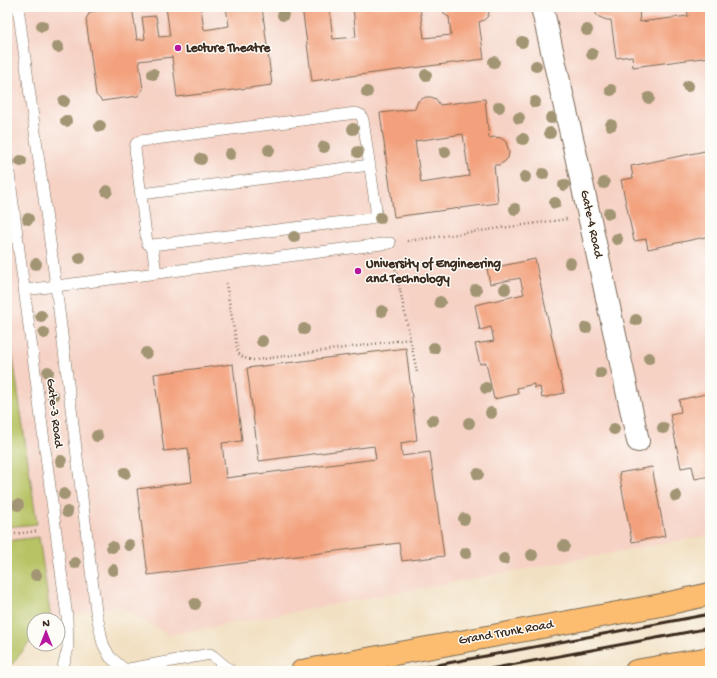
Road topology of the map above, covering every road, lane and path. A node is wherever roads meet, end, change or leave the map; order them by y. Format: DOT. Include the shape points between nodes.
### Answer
graph roads {
  1 [pos="18,7"];
  2 [pos="542,7"];
  3 [pos="7,158"];
  4 [pos="370,165"];
  5 [pos="141,194"];
  6 [pos="589,216"];
  7 [pos="390,243"];
  8 [pos="152,246"];
  9 [pos="223,264"];
  10 [pos="156,273"];
  11 [pos="56,286"];
  12 [pos="24,290"];
  13 [pos="410,339"];
  14 [pos="417,372"];
  15 [pos="638,441"];
  16 [pos="55,529"];
  17 [pos="7,536"];
  18 [pos="710,594"];
  19 [pos="710,658"];
  20 [pos="121,670"];
  21 [pos="62,671"];
  22 [pos="230,671"];
  23 [pos="302,671"];
  24 [pos="636,671"];
  1 -- 11 [label="lane"];
  2 -- 6 [label="street, Gate-4 Road"];
  3 -- 12 [label="lane, Gate-3 Road"];
  4 -- 5 [label="lane"];
  4 -- 5 [label="lane" via="363,120 361,115 356,113 140,141 135,149"];
  4 -- 8 [label="lane" via="376,209 375,216 369,219"];
  5 -- 8 [label="lane" via="147,243"];
  6 -- 7 [label="path"];
  6 -- 15 [label="street, Gate-4 Road"];
  7 -- 9 [label="lane"];
  7 -- 13 [label="path"];
  8 -- 10 [label="lane"];
  9 -- 10 [label="lane"];
  9 -- 13 [label="path" via="236,346 242,357 256,360"];
  10 -- 11 [label="lane"];
  11 -- 12 [label="lane"];
  11 -- 20 [label="lane" via="96,611 103,644"];
  12 -- 16 [label="lane, Gate-3 Road"];
  13 -- 14 [label="path"];
  16 -- 17 [label="path"];
  16 -- 21 [label="lane, Gate-3 Road" via="67,617 68,648"];
  18 -- 23 [label="main road, Grand Trunk Road"];
  19 -- 24 [label="main road"];
  20 -- 22 [label="lane" via="210,654"];
}
